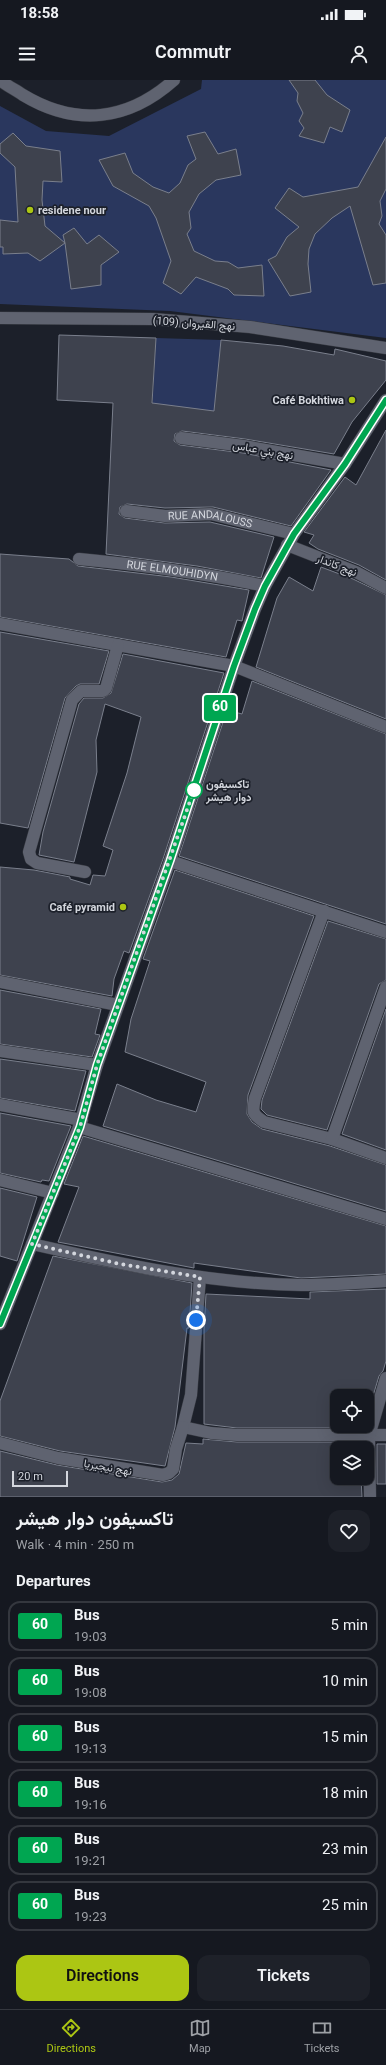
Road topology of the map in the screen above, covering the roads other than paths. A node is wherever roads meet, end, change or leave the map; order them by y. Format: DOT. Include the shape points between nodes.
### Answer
graph roads {
  1 [pos="0,80"];
  2 [pos="174,80"];
  3 [pos="0,318"];
  4 [pos="386,348"];
  5 [pos="386,400"];
  6 [pos="181,438"];
  7 [pos="345,464"];
  8 [pos="126,511"];
  9 [pos="294,534"];
  10 [pos="287,545"];
  11 [pos="79,559"];
  12 [pos="265,586"];
  13 [pos="386,588"];
  14 [pos="0,624"];
  15 [pos="118,644"];
  16 [pos="234,666"];
  17 [pos="386,727"];
  18 [pos="170,861"];
  19 [pos="85,872"];
  20 [pos="324,911"];
  21 [pos="386,932"];
  22 [pos="0,982"];
  23 [pos="386,987"];
  24 [pos="118,1005"];
  25 [pos="0,1051"];
  26 [pos="97,1065"];
  27 [pos="0,1105"];
  28 [pos="81,1124"];
  29 [pos="332,1139"];
  30 [pos="386,1158"];
  31 [pos="0,1180"];
  32 [pos="53,1193"];
  33 [pos="386,1219"];
  34 [pos="32,1244"];
  35 [pos="200,1277"];
  36 [pos="386,1282"];
  37 [pos="0,1324"];
  38 [pos="386,1378"];
  39 [pos="183,1427"];
  40 [pos="386,1435"];
  41 [pos="369,1436"];
  42 [pos="0,1442"];
  43 [pos="370,1497"];
  1 -- 2 [label="street" via="31,100 53,109 76,115 95,116 115,114 138,106 158,95"];
  3 -- 4 [label="street, نهج القيروان (109)" via="175,321 250,327"];
  5 -- 7 [label="street"];
  6 -- 7 [label="street, نهج بني عباس"];
  7 -- 9 [label="street"];
  8 -- 9 [label="street, RUE ANDALOUSS" via="165,516 211,514"];
  9 -- 10 [label="street"];
  10 -- 12 [label="street"];
  10 -- 13 [label="street, نهج كاندار" via="363,575"];
  11 -- 12 [label="street, RUE ELMOUHIDYN" via="205,574"];
  12 -- 16 [label="street"];
  14 -- 15 [label="street"];
  15 -- 16 [label="street"];
  15 -- 19 [label="street" via="104,690 81,691 72,700 29,852 31,859 37,863"];
  16 -- 17 [label="street"];
  16 -- 18 [label="street"];
  18 -- 20 [label="street"];
  18 -- 24 [label="street"];
  20 -- 21 [label="street"];
  20 -- 29 [label="street" via="255,1098 253,1111 255,1116 264,1122"];
  22 -- 24 [label="street"];
  23 -- 29 [label="street"];
  24 -- 26 [label="street"];
  25 -- 26 [label="street"];
  26 -- 28 [label="street"];
  27 -- 28 [label="street"];
  28 -- 32 [label="street"];
  28 -- 33 [label="street"];
  29 -- 30 [label="street"];
  31 -- 32 [label="street"];
  32 -- 34 [label="street"];
  34 -- 35 [label="street" via="120,1264"];
  34 -- 37 [label="street"];
  35 -- 36 [label="street" via="301,1285"];
  35 -- 39 [label="street, نهج نيجيريا" via="191,1395"];
  38 -- 41 [label="street"];
  39 -- 41 [label="street" via="236,1435"];
  39 -- 42 [label="street, نهج نيجيريا" via="173,1469 169,1474 162,1475 58,1458"];
  40 -- 41 [label="street"];
  41 -- 43 [label="street"];
}
